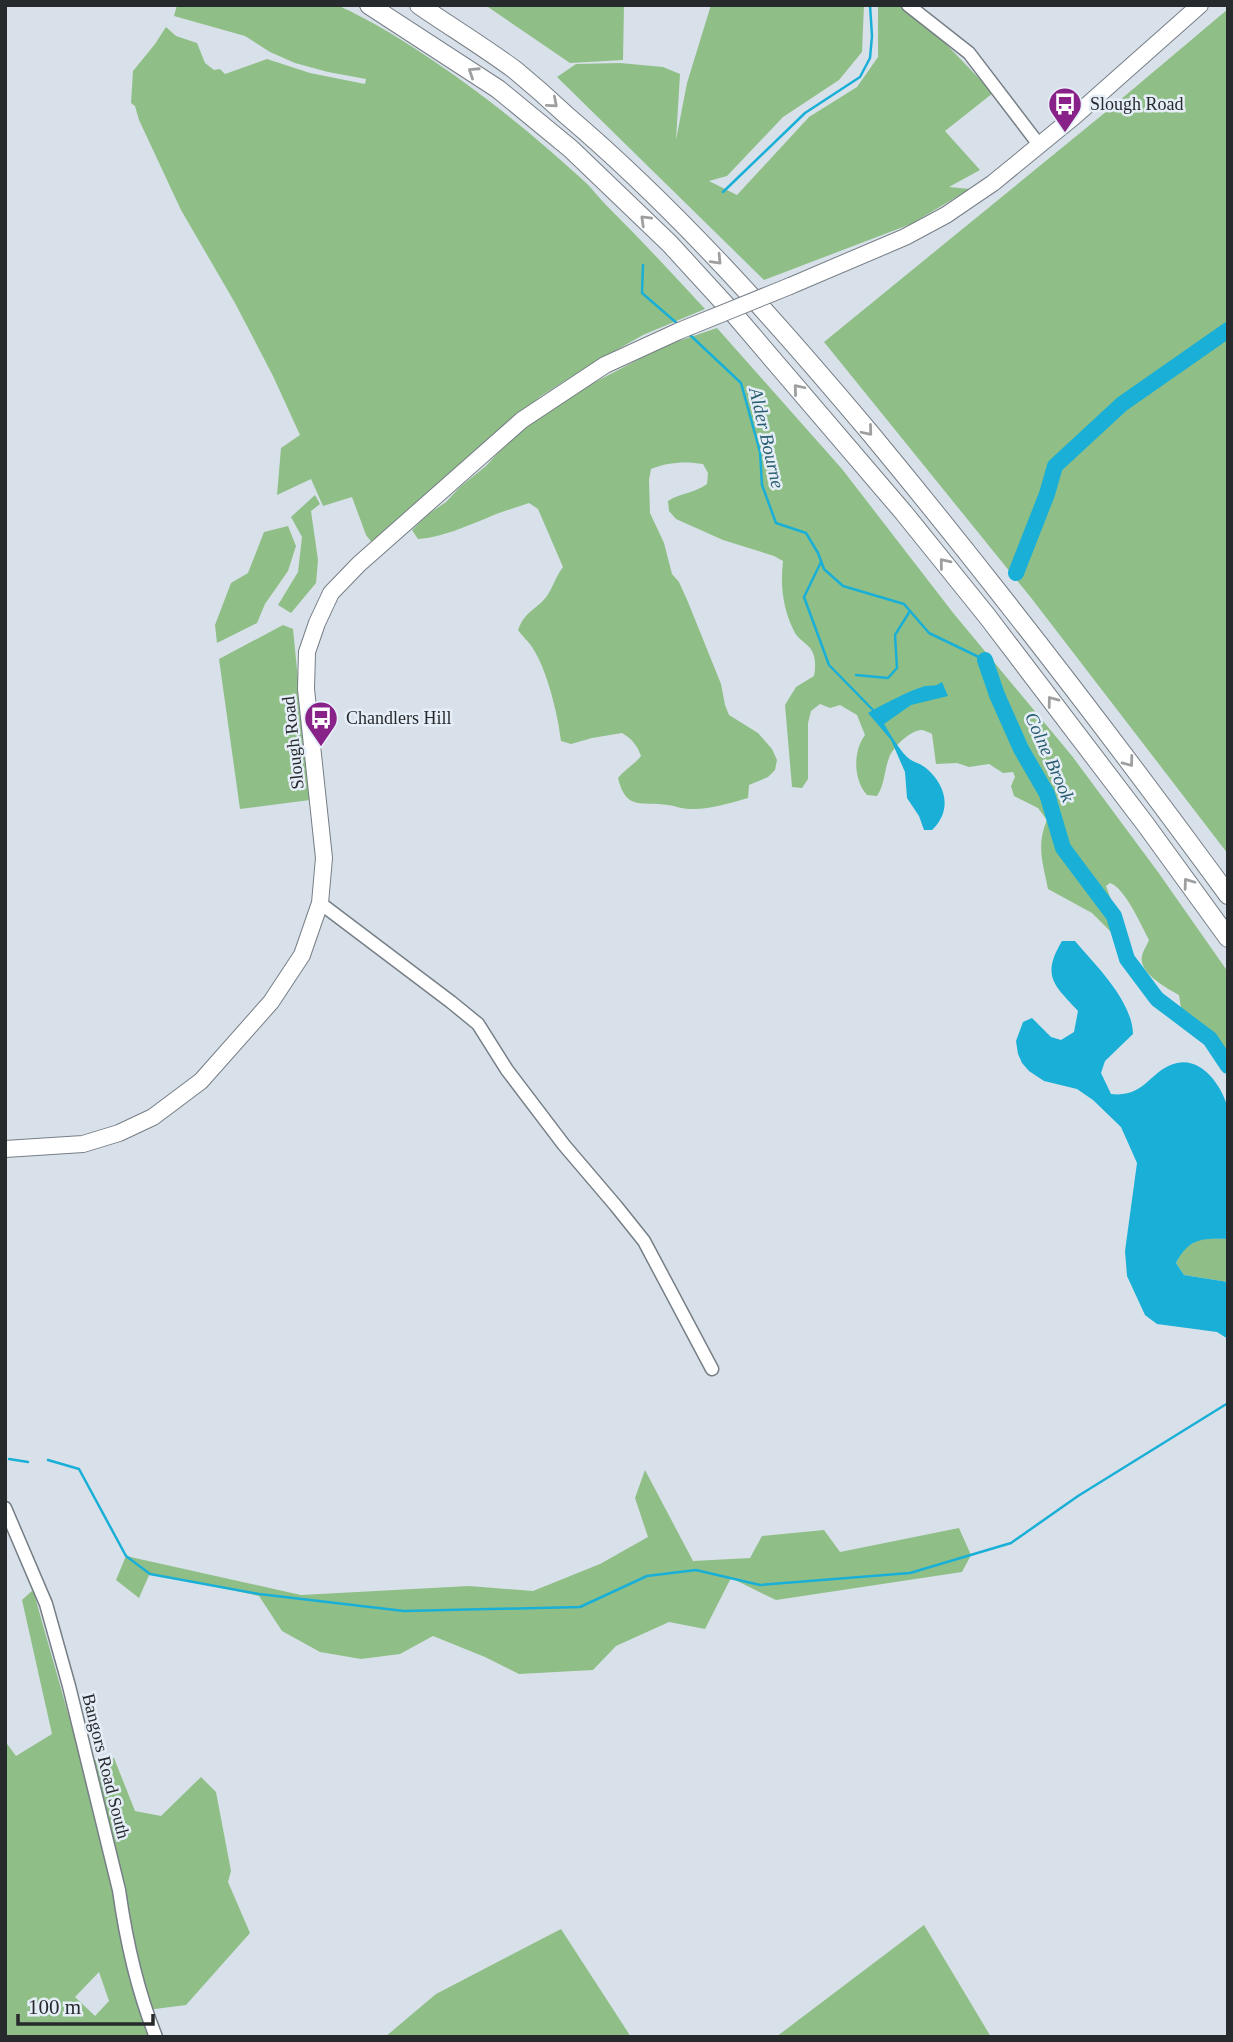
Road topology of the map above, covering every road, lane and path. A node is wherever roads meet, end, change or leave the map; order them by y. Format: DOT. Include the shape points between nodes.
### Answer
graph roads {
  1 [pos="369,5"];
  2 [pos="419,5"];
  3 [pos="908,5"];
  4 [pos="1200,5"];
  5 [pos="1040,146"];
  6 [pos="1228,895"];
  7 [pos="320,903"];
  8 [pos="1228,939"];
  9 [pos="5,1149"];
  10 [pos="712,1369"];
  11 [pos="5,1508"];
  12 [pos="156,2037"];
  8 -- 1 [label="highway, one-way" via="987,616 670,244 571,149 498,89"];
  2 -- 6 [label="highway, one-way" via="514,70 612,154 806,356 995,588"];
  3 -- 5 [label="street" via="969,54"];
  4 -- 5 [label="main road, Slough Road"];
  5 -- 7 [label="main road, Slough Road, bridge" via="946,215 905,237 605,365 522,419 331,593 307,652 306,689 324,858"];
  7 -- 9 [label="main road, Slough Road" via="296,965 271,1002 201,1081 153,1117 119,1133 83,1144"];
  7 -- 10 [label="street" via="478,1024 515,1081 643,1241"];
  11 -- 12 [label="street, Bangors Road South" via="46,1604 119,1890 141,1996"];
}
